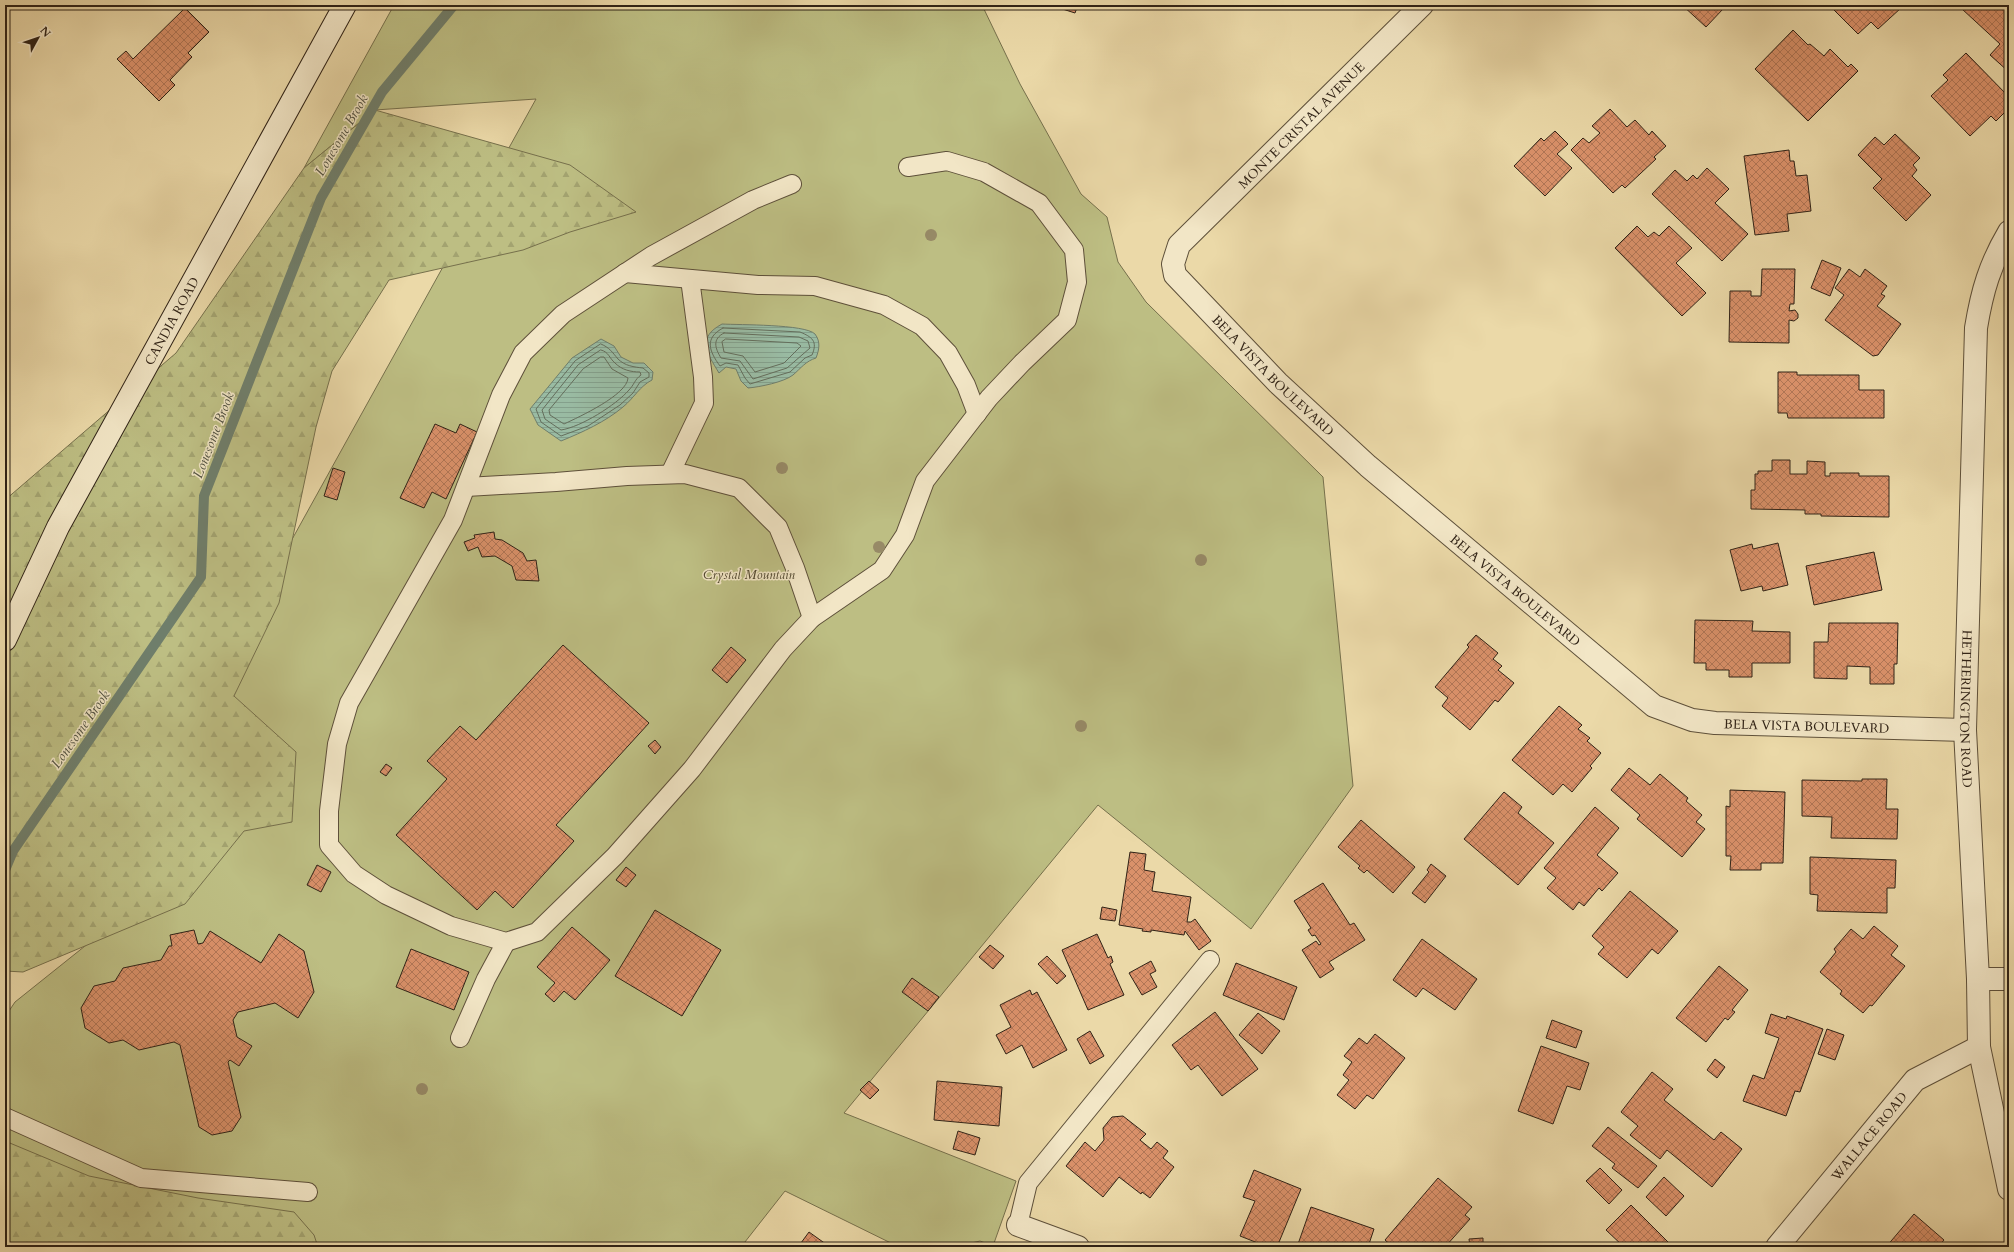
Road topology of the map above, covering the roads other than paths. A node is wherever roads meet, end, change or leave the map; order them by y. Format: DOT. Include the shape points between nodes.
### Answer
graph roads {
  1 [pos="345,5"];
  2 [pos="1422,5"];
  3 [pos="908,167"];
  4 [pos="792,184"];
  5 [pos="2009,232"];
  6 [pos="1179,245"];
  7 [pos="625,273"];
  8 [pos="690,279"];
  9 [pos="977,414"];
  10 [pos="670,474"];
  11 [pos="466,487"];
  12 [pos="812,618"];
  13 [pos="5,640"];
  14 [pos="1965,730"];
  15 [pos="506,942"];
  16 [pos="1210,960"];
  17 [pos="1978,979"];
  18 [pos="2009,979"];
  19 [pos="460,1038"];
  20 [pos="1979,1047"];
  21 [pos="5,1117"];
  22 [pos="2009,1189"];
  23 [pos="308,1192"];
  24 [pos="1018,1225"];
  25 [pos="1078,1247"];
  26 [pos="1777,1247"];
  1 -- 13 [label="street, CANDIA ROAD" via="58,527"];
  2 -- 6 [label="street, MONTE CRISTAL AVENUE"];
  3 -- 9 [label="lane" via="947,160 984,172 1039,203 1074,250 1078,282 1068,320 1022,363"];
  4 -- 7 [label="lane" via="753,200"];
  5 -- 14 [label="street, HETHERINGTON ROAD" via="1987,276 1976,328"];
  6 -- 14 [label="street, BELA VISTA BOULEVARD" via="1173,264 1175,275 1278,383 1368,466 1654,706 1692,720 1715,722"];
  7 -- 8 [label="lane"];
  7 -- 11 [label="lane" via="563,314 523,353 501,395"];
  8 -- 9 [label="lane" via="758,285 815,286 884,305 922,326 948,353 966,384"];
  8 -- 10 [label="lane" via="704,403"];
  9 -- 12 [label="lane" via="925,481 905,535 882,570"];
  10 -- 11 [label="lane"];
  10 -- 12 [label="lane" via="685,474 739,488 778,527"];
  11 -- 15 [label="lane" via="453,520 349,703 337,744 329,811 329,845 354,874 386,895 451,926"];
  12 -- 15 [label="lane" via="783,648 692,769 615,856 537,932"];
  14 -- 17 [label="street, HETHERINGTON ROAD"];
  15 -- 19 [label="lane" via="486,979"];
  16 -- 24 [label="lane" via="1028,1183"];
  17 -- 18 [label="street"];
  17 -- 20 [label="street, HETHERINGTON ROAD"];
  20 -- 22 [label="street, HETHERINGTON ROAD"];
  20 -- 26 [label="street, WALLACE ROAD" via="1915,1080"];
  21 -- 23 [label="lane" via="141,1178"];
  24 -- 25 [label="street"];
}
